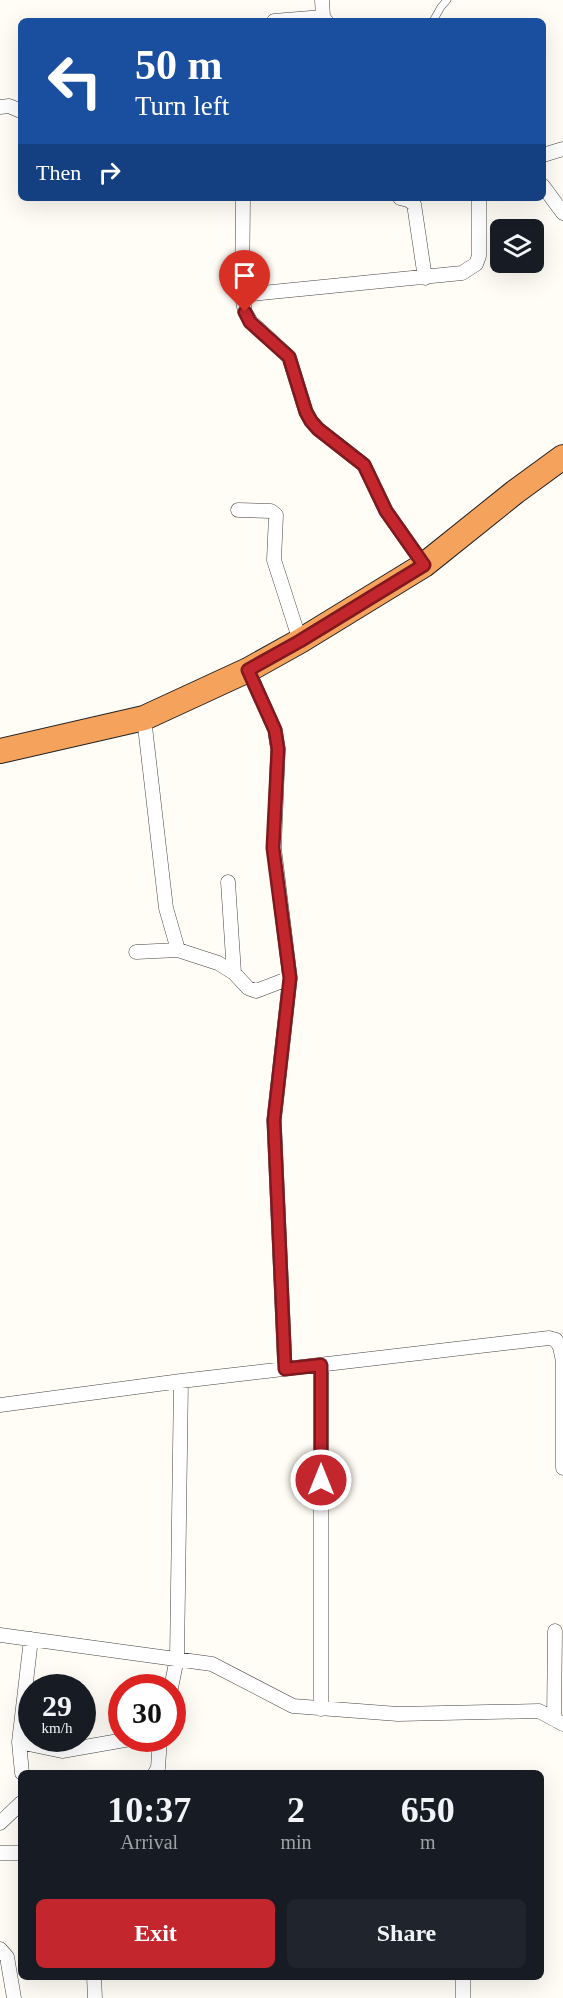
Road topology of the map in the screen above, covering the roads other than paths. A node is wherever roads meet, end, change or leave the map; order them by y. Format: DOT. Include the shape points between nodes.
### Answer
graph roads {
  1 [pos="322,0"];
  2 [pos="447,0"];
  3 [pos="325,18"];
  4 [pos="436,18"];
  5 [pos="0,107"];
  6 [pos="18,110"];
  7 [pos="563,149"];
  8 [pos="546,154"];
  9 [pos="546,190"];
  10 [pos="243,201"];
  11 [pos="416,201"];
  12 [pos="479,201"];
  13 [pos="563,213"];
  14 [pos="425,278"];
  15 [pos="242,295"];
  16 [pos="563,457"];
  17 [pos="238,510"];
  18 [pos="424,565"];
  19 [pos="300,641"];
  20 [pos="248,670"];
  21 [pos="144,718"];
  22 [pos="0,751"];
  23 [pos="228,882"];
  24 [pos="178,950"];
  25 [pos="136,952"];
  26 [pos="234,973"];
  27 [pos="290,978"];
  28 [pos="321,1365"];
  29 [pos="285,1369"];
  30 [pos="181,1381"];
  31 [pos="0,1405"];
  32 [pos="563,1468"];
  33 [pos="555,1631"];
  34 [pos="0,1635"];
  35 [pos="31,1640"];
  36 [pos="177,1658"];
  37 [pos="27,1674"];
  38 [pos="174,1674"];
  39 [pos="321,1709"];
  40 [pos="559,1721"];
  41 [pos="20,1752"];
  42 [pos="159,1752"];
  43 [pos="22,1770"];
  44 [pos="157,1770"];
  45 [pos="18,1806"];
  46 [pos="0,1823"];
  47 [pos="0,1853"];
  48 [pos="18,1853"];
  49 [pos="3,1953"];
  50 [pos="18,1955"];
  51 [pos="94,1980"];
  52 [pos="463,1980"];
  53 [pos="14,1998"];
  54 [pos="95,1998"];
  55 [pos="463,1998"];
  1 -- 3 [label="street"];
  2 -- 4 [label="lane"];
  5 -- 6 [label="street"];
  7 -- 8 [label="street"];
  9 -- 13 [label="street"];
  10 -- 15 [label="street"];
  11 -- 14 [label="street"];
  12 -- 14 [label="street" via="476,264 462,273"];
  14 -- 15 [label="street"];
  15 -- 18 [label="street" via="250,322 289,357 311,421 364,465 386,511"];
  16 -- 18 [label="highway"];
  17 -- 19 [label="street" via="271,511 276,515 274,560"];
  18 -- 19 [label="highway"];
  19 -- 20 [label="highway"];
  20 -- 21 [label="highway"];
  20 -- 27 [label="street" via="275,730 278,749 273,848"];
  21 -- 22 [label="highway"];
  21 -- 24 [label="street" via="166,908"];
  23 -- 26 [label="street"];
  24 -- 25 [label="street"];
  24 -- 26 [label="street" via="218,963"];
  26 -- 27 [label="street" via="256,991"];
  27 -- 29 [label="street" via="274,1120"];
  28 -- 29 [label="street"];
  28 -- 32 [label="street" via="556,1340 563,1360"];
  28 -- 39 [label="street"];
  29 -- 30 [label="street"];
  30 -- 31 [label="street"];
  30 -- 36 [label="street"];
  33 -- 40 [label="street"];
  34 -- 35 [label="street"];
  35 -- 36 [label="street"];
  35 -- 37 [label="street"];
  36 -- 38 [label="street"];
  36 -- 39 [label="street" via="212,1664 293,1706"];
  39 -- 40 [label="street" via="398,1714 539,1711"];
  41 -- 43 [label="street"];
  42 -- 44 [label="street"];
  45 -- 46 [label="street"];
  47 -- 48 [label="street"];
  49 -- 50 [label="street"];
  49 -- 53 [label="street"];
  51 -- 54 [label="street"];
  52 -- 55 [label="street"];
}
